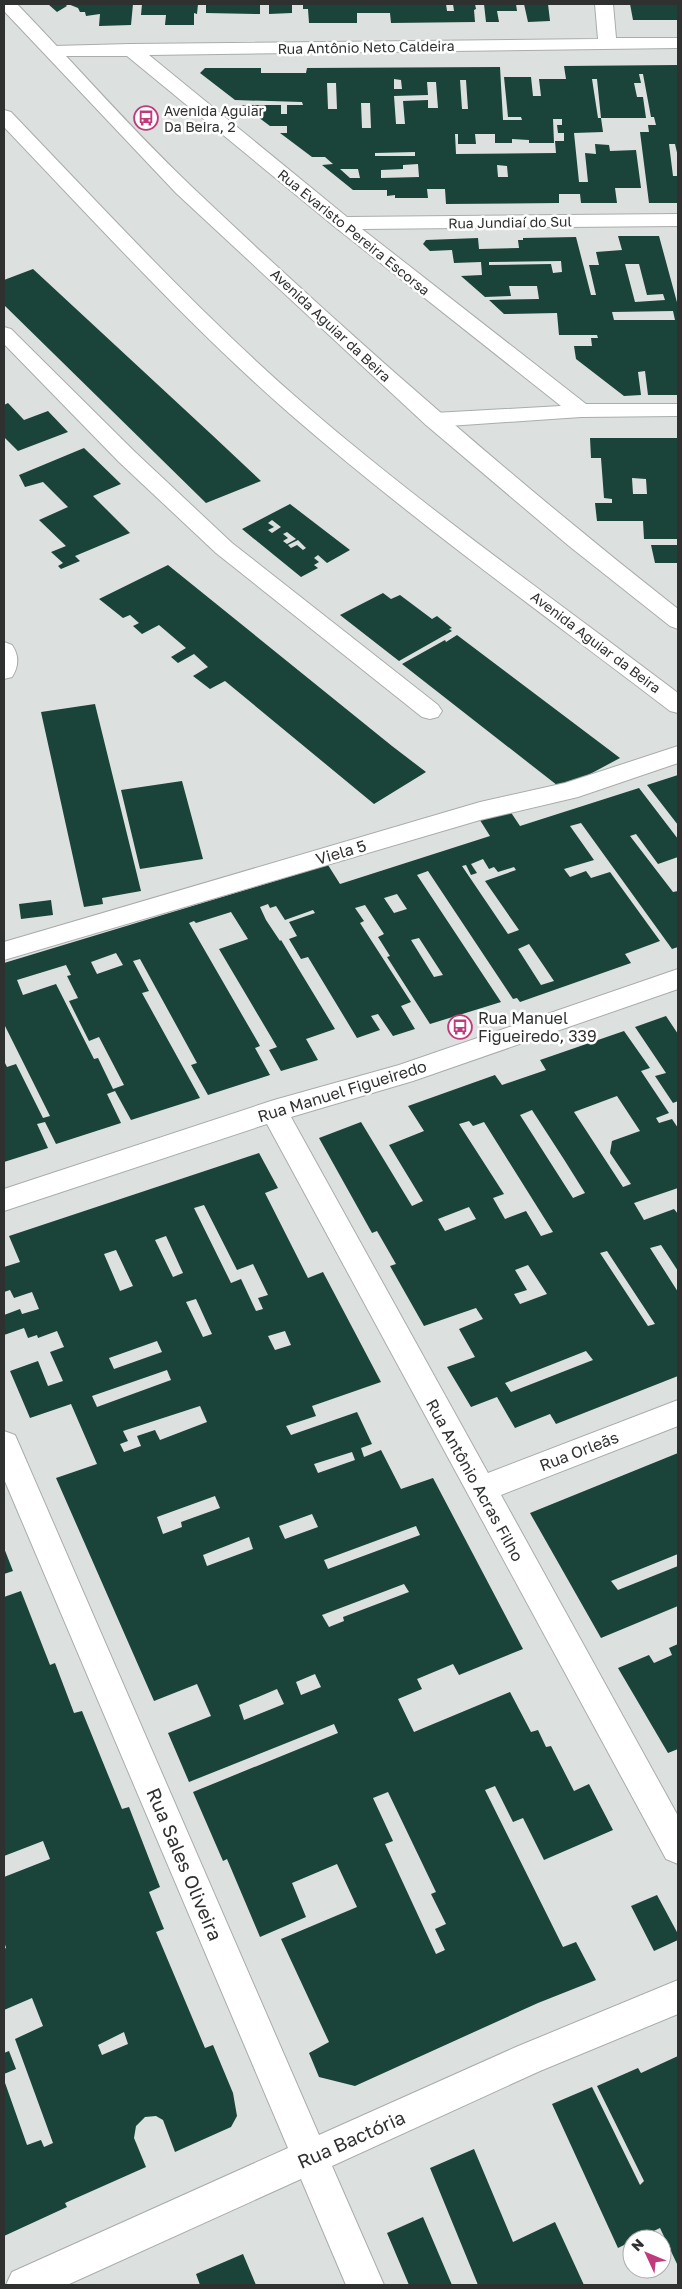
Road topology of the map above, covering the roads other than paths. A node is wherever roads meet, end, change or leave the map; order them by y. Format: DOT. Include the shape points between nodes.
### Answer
graph roads {
  1 [pos="7,4"];
  2 [pos="604,4"];
  3 [pos="678,43"];
  4 [pos="608,44"];
  5 [pos="130,49"];
  6 [pos="54,51"];
  7 [pos="4,116"];
  8 [pos="678,220"];
  9 [pos="342,223"];
  10 [pos="4,333"];
  11 [pos="678,410"];
  12 [pos="581,411"];
  13 [pos="434,420"];
  14 [pos="678,621"];
  15 [pos="4,650"];
  16 [pos="4,672"];
  17 [pos="678,705"];
  18 [pos="430,711"];
  19 [pos="678,754"];
  20 [pos="4,951"];
  21 [pos="678,979"];
  22 [pos="274,1111"];
  23 [pos="4,1200"];
  24 [pos="678,1413"];
  25 [pos="4,1444"];
  26 [pos="480,1490"];
  27 [pos="678,1848"];
  28 [pos="678,1997"];
  29 [pos="310,2157"];
  30 [pos="25,2285"];
  31 [pos="364,2285"];
  1 -- 6 [label="street, Avenida Aguiar da Beira"];
  2 -- 4 [label="street"];
  3 -- 4 [label="street, Rua Antônio Neto Caldeira"];
  4 -- 5 [label="street, Rua Antônio Neto Caldeira"];
  5 -- 6 [label="street, Rua Antônio Neto Caldeira"];
  5 -- 9 [label="street, Rua Evaristo Pereira Escorsa"];
  6 -- 13 [label="street, Avenida Aguiar da Beira" via="184,189"];
  7 -- 17 [label="street, Avenida Aguiar da Beira" via="169,288 296,408 376,475"];
  8 -- 9 [label="street, Rua Jundiaí do Sul"];
  9 -- 12 [label="street, Rua Evaristo Pereira Escorsa"];
  10 -- 18 [label="street" via="127,457 224,548"];
  11 -- 12 [label="street"];
  12 -- 13 [label="street"];
  13 -- 14 [label="street, Avenida Aguiar da Beira"];
  15 -- 16 [label="street"];
  19 -- 20 [label="street, Viela 5" via="569,791 480,811"];
  21 -- 22 [label="street, Rua Manuel Figueiredo" via="403,1074"];
  22 -- 23 [label="street, Rua Manuel Figueiredo"];
  22 -- 26 [label="street, Rua Antônio Acras Filho"];
  24 -- 26 [label="street, Rua Orleãs"];
  25 -- 29 [label="street, Rua Sales Oliveira"];
  26 -- 27 [label="street, Rua Antônio Acras Filho"];
  28 -- 29 [label="street, Rua Bactória" via="528,2059"];
  29 -- 30 [label="street, Rua Bactória"];
  29 -- 31 [label="street, Rua Sales Oliveira"];
}
